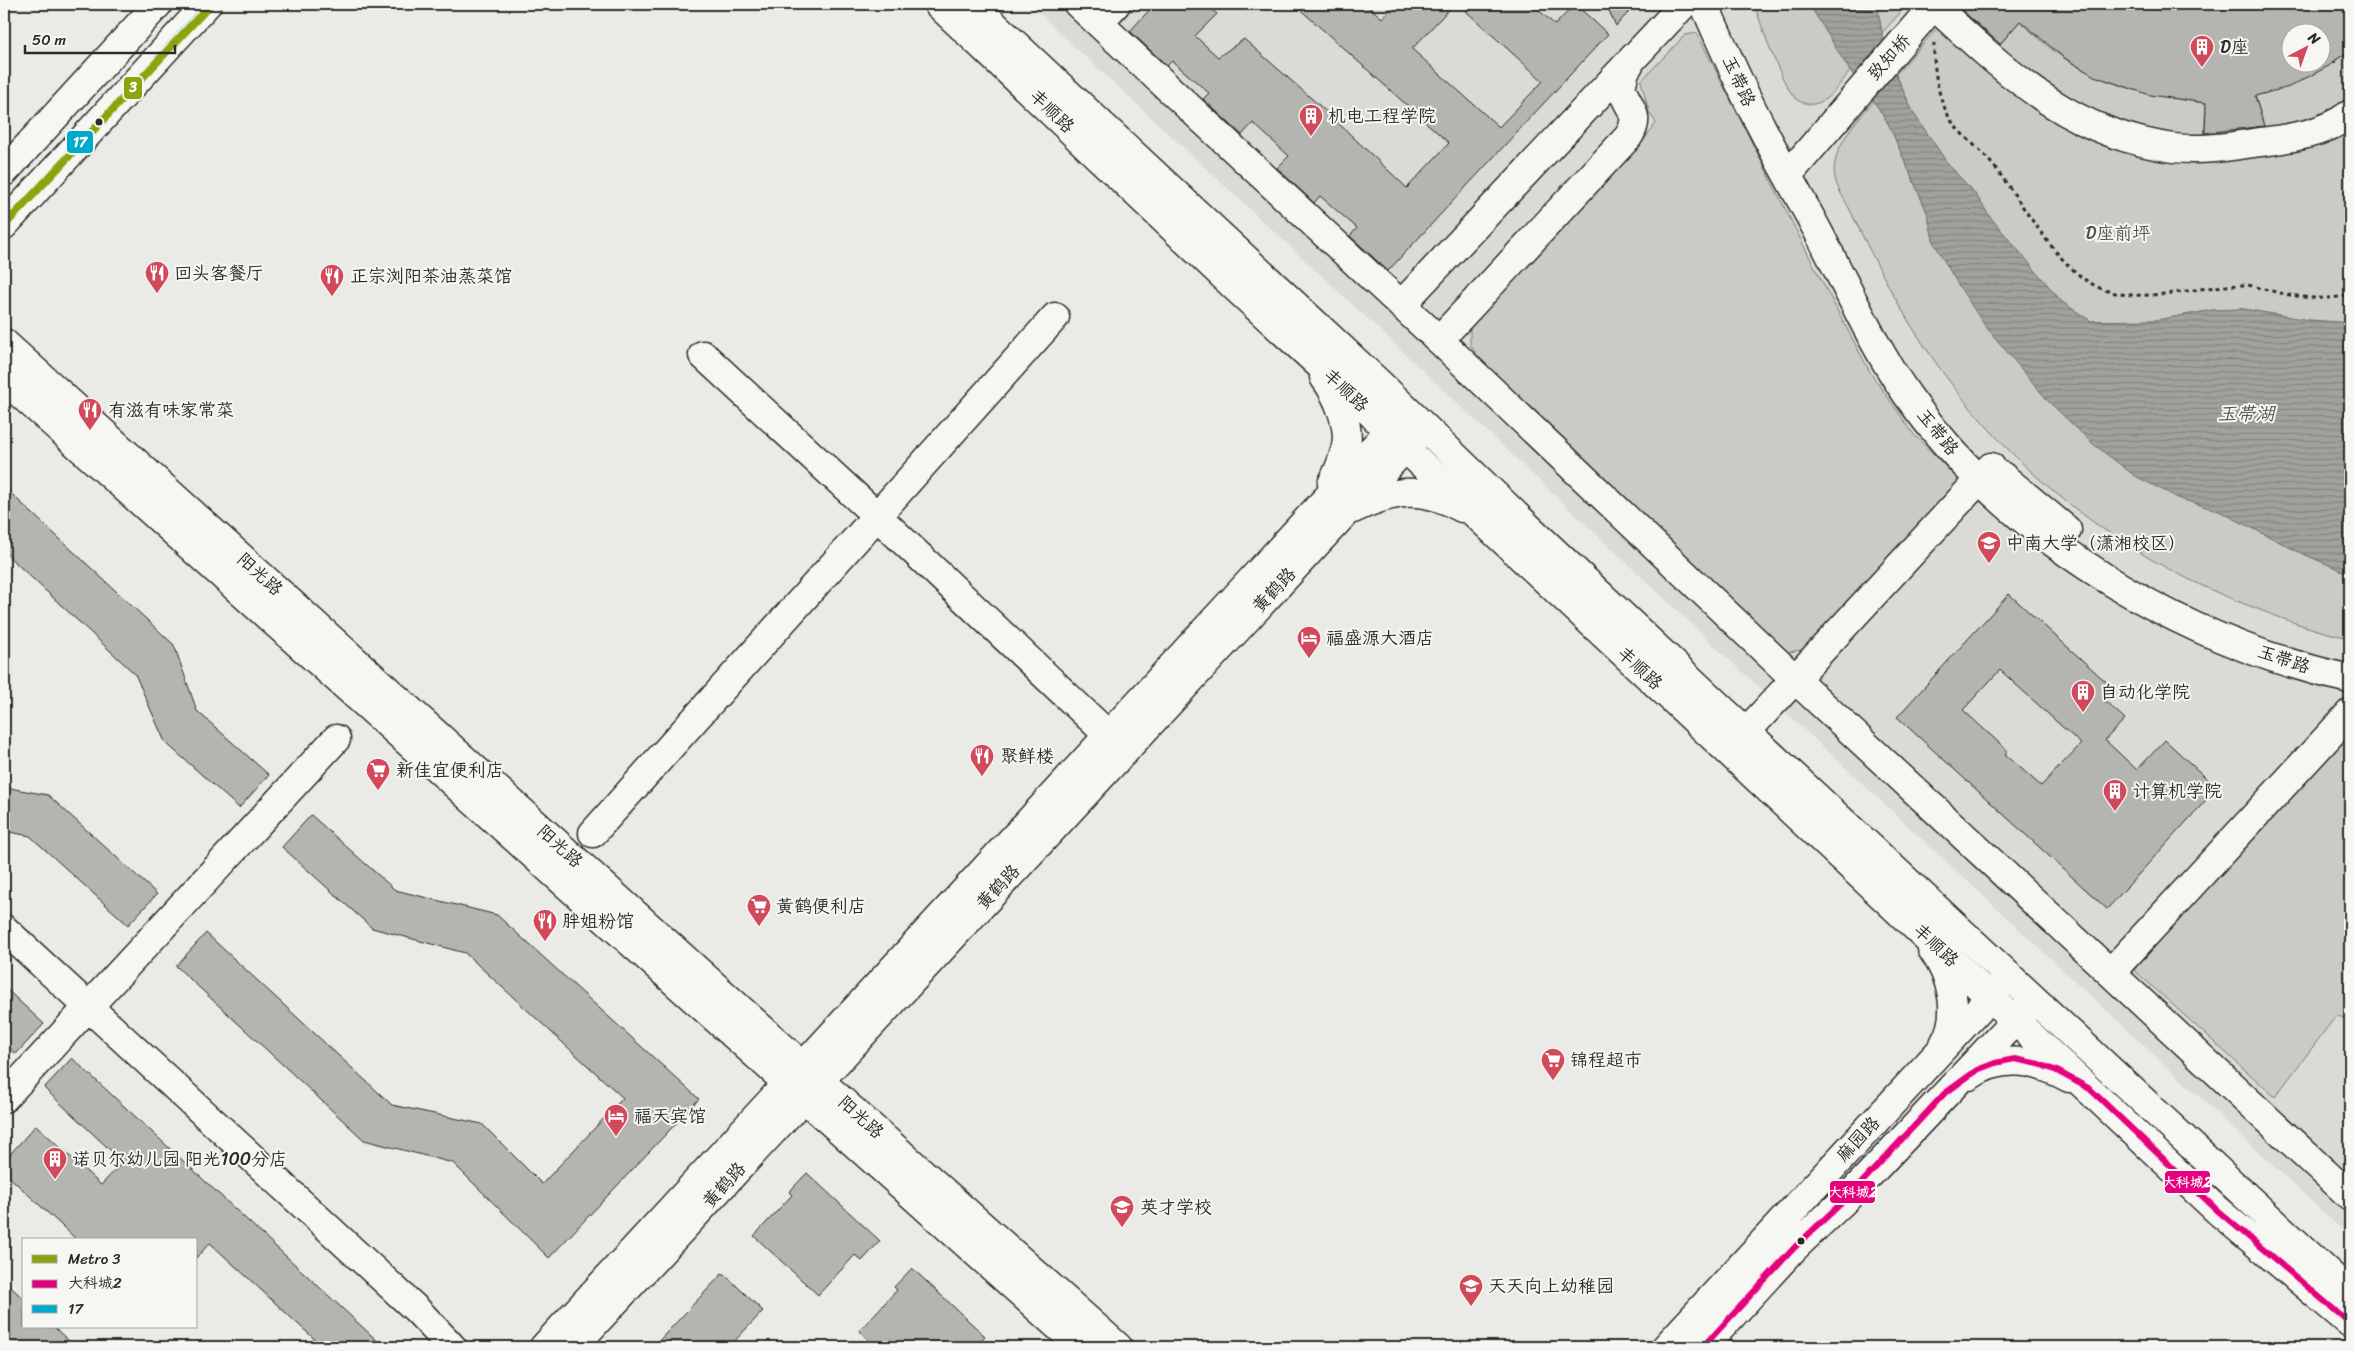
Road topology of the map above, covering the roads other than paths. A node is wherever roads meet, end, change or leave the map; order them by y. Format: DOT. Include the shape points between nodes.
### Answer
graph roads {
  1 [pos="158,4"];
  2 [pos="207,4"];
  3 [pos="938,4"];
  4 [pos="972,4"];
  5 [pos="1078,4"];
  6 [pos="1684,4"];
  7 [pos="1704,4"];
  8 [pos="1723,4"];
  9 [pos="1933,5"];
  10 [pos="1107,13"];
  11 [pos="1631,62"];
  12 [pos="1593,102"];
  13 [pos="1628,103"];
  14 [pos="2350,114"];
  15 [pos="1794,168"];
  16 [pos="4,172"];
  17 [pos="4,225"];
  18 [pos="1402,305"];
  19 [pos="1055,318"];
  20 [pos="1439,340"];
  21 [pos="4,343"];
  22 [pos="1304,350"];
  23 [pos="703,356"];
  24 [pos="4,379"];
  25 [pos="1416,419"];
  26 [pos="1397,440"];
  27 [pos="1985,473"];
  28 [pos="877,516"];
  29 [pos="1485,524"];
  30 [pos="1317,526"];
  31 [pos="2350,660"];
  32 [pos="1795,679"];
  33 [pos="2350,679"];
  34 [pos="2350,713"];
  35 [pos="1746,732"];
  36 [pos="336,739"];
  37 [pos="1117,743"];
  38 [pos="593,833"];
  39 [pos="1905,917"];
  40 [pos="4,929"];
  41 [pos="2111,972"];
  42 [pos="2010,976"];
  43 [pos="1991,996"];
  44 [pos="2035,999"];
  45 [pos="88,1006"];
  46 [pos="2016,1019"];
  47 [pos="1937,1054"];
  48 [pos="804,1082"];
  49 [pos="2090,1089"];
  50 [pos="1944,1094"];
  51 [pos="4,1098"];
  52 [pos="2350,1196"];
  53 [pos="2350,1293"];
  54 [pos="2350,1323"];
  55 [pos="452,1347"];
  56 [pos="544,1347"];
  57 [pos="573,1347"];
  58 [pos="1081,1347"];
  59 [pos="1118,1347"];
  60 [pos="1666,1347"];
  61 [pos="1703,1347"];
  1 -- 16 [label="street"];
  2 -- 17 [label="street"];
  3 -- 22 [label="street, 丰顺路"];
  4 -- 25 [label="street"];
  5 -- 10 [label="street"];
  6 -- 11 [label="street"];
  7 -- 15 [label="street, 玉带路" via="1740,84"];
  8 -- 15 [label="street"];
  9 -- 14 [label="street" via="2035,94 2088,124 2115,135 2176,148 2205,148 2280,140 2311,133"];
  9 -- 15 [label="street, 致知桥"];
  10 -- 18 [label="street"];
  11 -- 12 [label="street"];
  11 -- 13 [label="street" via="1621,86"];
  12 -- 13 [label="street" via="1608,93 1621,96"];
  12 -- 18 [label="street"];
  13 -- 20 [label="street" via="1635,122 1628,137"];
  15 -- 27 [label="street, 玉带路" via="1848,294 1908,395"];
  18 -- 20 [label="street"];
  19 -- 28 [label="street"];
  20 -- 32 [label="street"];
  21 -- 48 [label="street, 阳光路"];
  22 -- 26 [label="street, 丰顺路"];
  22 -- 30 [label="street" via="1333,390 1344,422 1346,450"];
  23 -- 28 [label="street"];
  24 -- 48 [label="street, 阳光路"];
  25 -- 26 [label="street, 黄鹤路"];
  25 -- 35 [label="street"];
  26 -- 29 [label="street, 丰顺路"];
  26 -- 30 [label="street, 黄鹤路"];
  27 -- 31 [label="street" via="2152,584 2200,609 2246,628"];
  27 -- 32 [label="street"];
  27 -- 33 [label="street, 玉带路" via="2022,520 2076,559 2145,600 2233,642"];
  28 -- 37 [label="street"];
  28 -- 38 [label="street"];
  29 -- 30 [label="street" via="1453,503 1432,495 1404,492 1380,496"];
  29 -- 39 [label="street, 丰顺路"];
  30 -- 37 [label="street, 黄鹤路"];
  32 -- 35 [label="street"];
  32 -- 41 [label="street"];
  34 -- 41 [label="street"];
  35 -- 42 [label="street"];
  36 -- 45 [label="street"];
  37 -- 48 [label="street, 黄鹤路"];
  39 -- 43 [label="street, 丰顺路"];
  39 -- 47 [label="street" via="1941,962 1951,989 1954,1010 1951,1029"];
  40 -- 45 [label="street"];
  41 -- 52 [label="street"];
  42 -- 43 [label="street, 麻园路"];
  42 -- 44 [label="street"];
  43 -- 46 [label="street, 丰顺路"];
  43 -- 47 [label="street, 麻园路"];
  44 -- 46 [label="street"];
  44 -- 53 [label="street"];
  45 -- 51 [label="street"];
  45 -- 55 [label="street" via="417,1310"];
  46 -- 49 [label="street, 丰顺路"];
  46 -- 50 [label="street"];
  47 -- 60 [label="street, 麻园路"];
  48 -- 56 [label="street"];
  48 -- 57 [label="street, 黄鹤路"];
  48 -- 58 [label="street, 阳光路"];
  48 -- 59 [label="street, 阳光路"];
  49 -- 50 [label="street" via="2039,1064 2015,1060 1995,1062 1977,1070"];
  49 -- 54 [label="street, 丰顺路" via="2218,1210"];
  50 -- 61 [label="street"];
}
